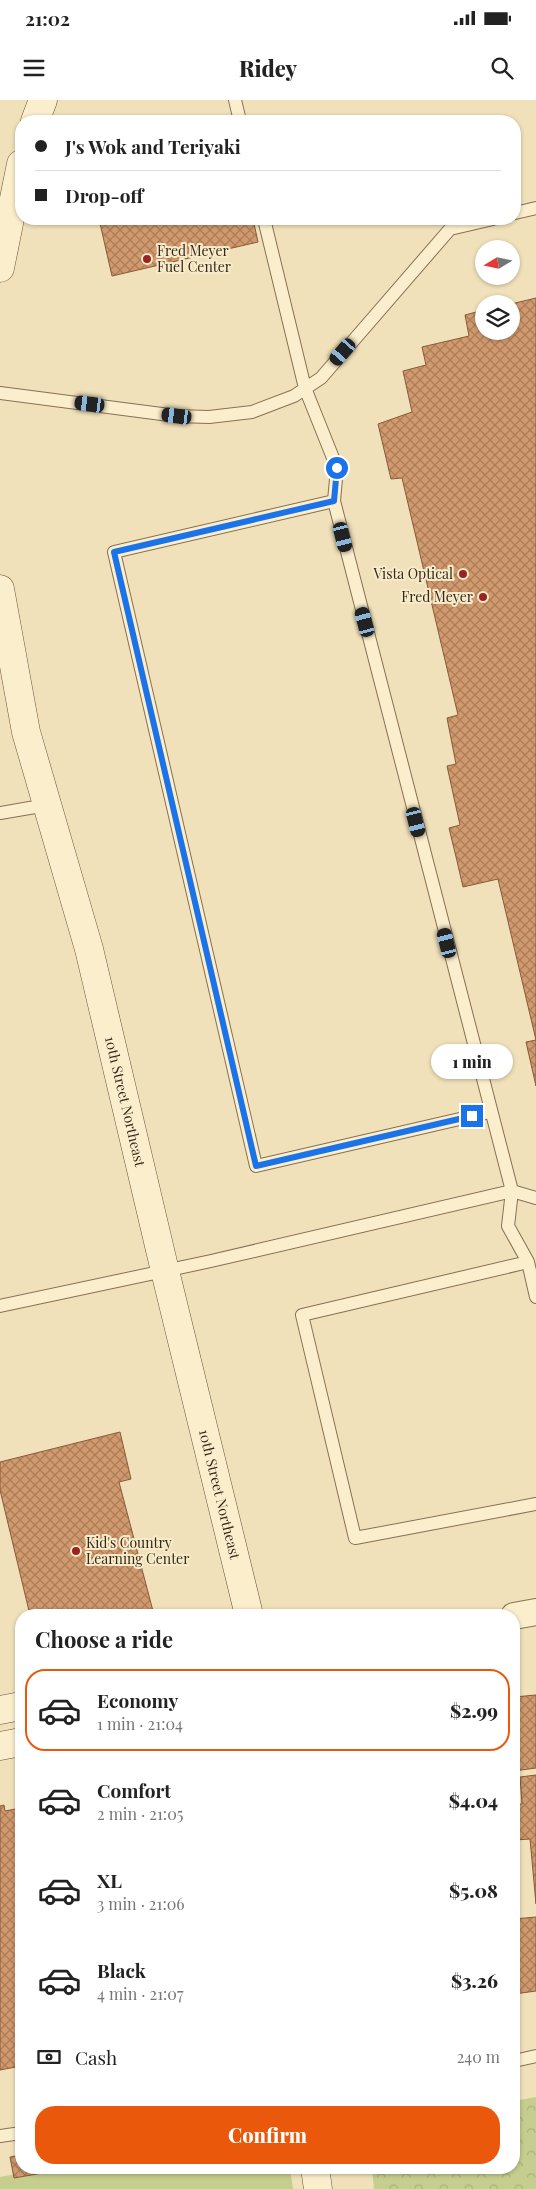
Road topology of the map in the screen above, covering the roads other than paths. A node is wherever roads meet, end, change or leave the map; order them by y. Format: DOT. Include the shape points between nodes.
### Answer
graph roads {
  1 [pos="43,100"];
  2 [pos="235,100"];
  3 [pos="37,115"];
  4 [pos="239,115"];
  5 [pos="15,194"];
  6 [pos="536,208"];
  7 [pos="521,212"];
  8 [pos="265,225"];
  9 [pos="470,225"];
  10 [pos="0,268"];
  11 [pos="305,388"];
  12 [pos="0,393"];
  13 [pos="334,501"];
  14 [pos="0,588"];
  15 [pos="47,805"];
  16 [pos="0,813"];
  17 [pos="490,1112"];
  18 [pos="512,1191"];
  19 [pos="536,1198"];
  20 [pos="528,1262"];
  21 [pos="165,1271"];
  22 [pos="536,1297"];
  23 [pos="0,1306"];
  24 [pos="536,1504"];
  25 [pos="248,1609"];
  26 [pos="536,1612"];
  27 [pos="520,1615"];
  28 [pos="15,1707"];
  29 [pos="0,1710"];
  30 [pos="15,1743"];
  31 [pos="0,1746"];
  32 [pos="536,2056"];
  33 [pos="520,2060"];
  34 [pos="15,2134"];
  35 [pos="0,2136"];
  36 [pos="316,2174"];
  37 [pos="318,2189"];
  1 -- 3 [label="street"];
  2 -- 4 [label="lane"];
  5 -- 10 [label="street"];
  6 -- 7 [label="lane"];
  8 -- 11 [label="lane"];
  9 -- 11 [label="lane" via="450,230 320,378"];
  11 -- 12 [label="lane" via="294,396 252,412 209,417 177,416"];
  11 -- 13 [label="lane" via="337,468"];
  13 -- 17 [label="lane"];
  13 -- 17 [label="lane" via="114,552 256,1166"];
  14 -- 15 [label="street, 10th Street Northeast" via="26,732"];
  15 -- 16 [label="lane"];
  15 -- 21 [label="street, 10th Street Northeast" via="89,949"];
  17 -- 18 [label="lane"];
  18 -- 19 [label="lane"];
  18 -- 20 [label="lane" via="508,1226"];
  18 -- 21 [label="lane"];
  20 -- 22 [label="lane"];
  20 -- 24 [label="lane" via="302,1315 355,1538"];
  21 -- 23 [label="lane"];
  21 -- 25 [label="street, 10th Street Northeast"];
  26 -- 27 [label="street"];
  28 -- 29 [label="street"];
  30 -- 31 [label="street"];
  32 -- 33 [label="lane"];
  34 -- 35 [label="lane"];
  36 -- 37 [label="street"];
}
